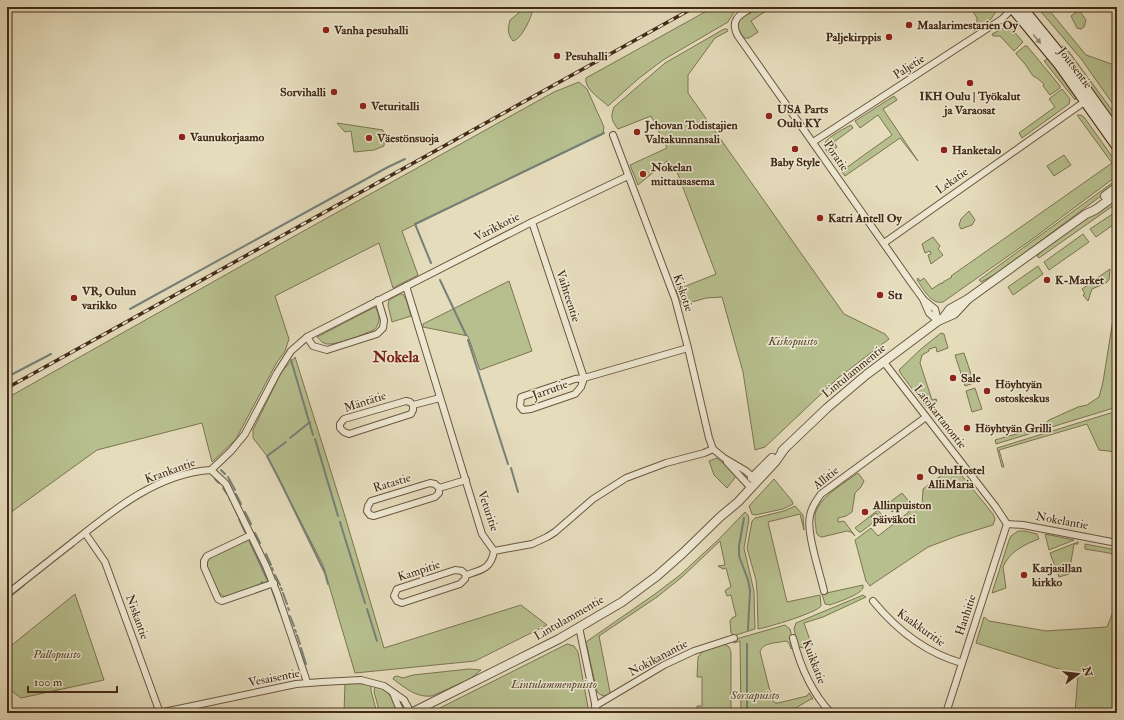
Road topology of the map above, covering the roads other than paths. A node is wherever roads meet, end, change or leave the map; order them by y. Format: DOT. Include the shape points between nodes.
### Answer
graph roads {
  1 [pos="753,7"];
  2 [pos="1022,7"];
  3 [pos="1012,8"];
  4 [pos="1088,98"];
  5 [pos="1117,132"];
  6 [pos="613,135"];
  7 [pos="813,142"];
  8 [pos="1117,146"];
  9 [pos="628,176"];
  10 [pos="1117,187"];
  11 [pos="1117,194"];
  12 [pos="1086,214"];
  13 [pos="532,222"];
  14 [pos="884,243"];
  15 [pos="406,286"];
  16 [pos="378,300"];
  17 [pos="941,319"];
  18 [pos="307,337"];
  19 [pos="688,348"];
  20 [pos="883,362"];
  21 [pos="584,378"];
  22 [pos="440,398"];
  23 [pos="413,405"];
  24 [pos="926,418"];
  25 [pos="713,450"];
  26 [pos="211,470"];
  27 [pos="466,480"];
  28 [pos="752,483"];
  29 [pos="439,488"];
  30 [pos="1007,524"];
  31 [pos="85,533"];
  32 [pos="252,535"];
  33 [pos="1115,543"];
  34 [pos="494,551"];
  35 [pos="466,575"];
  36 [pos="274,582"];
  37 [pos="824,591"];
  38 [pos="7,594"];
  39 [pos="873,601"];
  40 [pos="579,627"];
  41 [pos="734,638"];
  42 [pos="793,638"];
  43 [pos="962,663"];
  44 [pos="307,682"];
  45 [pos="392,692"];
  46 [pos="595,706"];
  47 [pos="160,713"];
  48 [pos="401,713"];
  49 [pos="411,713"];
  50 [pos="596,713"];
  51 [pos="831,713"];
  52 [pos="946,713"];
  1 -- 7 [label="street, Poratie" via="739,16 734,26 738,36"];
  2 -- 4 [label="main road, Joutsentie" via="1066,60"];
  3 -- 4 [label="main road, Joutsentie, one-way"];
  3 -- 7 [label="street, Paljetie" via="1004,18 991,27"];
  4 -- 5 [label="main road, Joutsentie"];
  4 -- 8 [label="main road, Joutsentie"];
  4 -- 14 [label="street, Lekatie"];
  6 -- 9 [label="street, Kiskotie"];
  7 -- 14 [label="street, Poratie"];
  9 -- 13 [label="street, Varikkotie"];
  9 -- 19 [label="street, Kiskotie" via="675,300"];
  10 -- 12 [label="street, Lintulammentie"];
  11 -- 12 [label="street, Lintulammentie"];
  12 -- 17 [label="street, Lintulammentie" via="968,299 954,314"];
  13 -- 15 [label="street, Varikkotie"];
  13 -- 21 [label="street, Vaihteentie"];
  14 -- 17 [label="street, Poratie" via="923,299 935,309"];
  15 -- 16 [label="street, Varikkotie"];
  15 -- 22 [label="street, Veturitie"];
  16 -- 18 [label="street, Varikkotie"];
  16 -- 18 [label="street" via="384,320 383,328 377,334 327,350 313,346"];
  17 -- 20 [label="street, Lintulammentie"];
  18 -- 26 [label="street, Varikkotie" via="291,351 245,434"];
  19 -- 21 [label="street, Jarrutie"];
  19 -- 25 [label="street, Kiskotie" via="702,414"];
  20 -- 24 [label="street, Latokartanontie"];
  20 -- 28 [label="street, Lintulammentie" via="827,408 764,466"];
  21 -- 21 [label="street, Jarrutie" via="521,397 520,406 523,410 531,409 575,394"];
  22 -- 23 [label="street, Mäntätie"];
  22 -- 27 [label="street, Veturitie"];
  23 -- 23 [label="street, Mäntätie" via="410,414 349,434 340,428 344,419 406,400"];
  24 -- 30 [label="street, Latokartanontie"];
  24 -- 37 [label="street, Allitie" via="821,494 814,505 809,517 810,530"];
  25 -- 28 [label="street" via="746,471"];
  25 -- 34 [label="street" via="666,463 626,478 593,499 547,537 532,544"];
  26 -- 31 [label="street, Krankantie" via="199,470 150,488 123,504"];
  26 -- 32 [label="street, Krankantie" via="226,484"];
  27 -- 29 [label="street, Ratastie"];
  27 -- 34 [label="street, Veturitie" via="482,534"];
  28 -- 40 [label="street, Lintulammentie" via="657,576 622,602"];
  29 -- 29 [label="street, Ratastie" via="436,497 374,516 367,511 371,501 430,483"];
  30 -- 33 [label="street, Nokelantie"];
  30 -- 43 [label="street, Hanhitie"];
  31 -- 38 [label="street, Krankantie"];
  31 -- 47 [label="street, Niskantie" via="105,562"];
  32 -- 36 [label="street, Krankantie"];
  32 -- 36 [label="street" via="207,556 204,561 204,567 218,599 222,601"];
  34 -- 35 [label="street, Kampitie" via="488,566"];
  35 -- 35 [label="street, Kampitie" via="460,584 402,603 394,596 397,588 455,570"];
  36 -- 44 [label="street, Krankantie"];
  39 -- 43 [label="street, Kaakkuritie" via="885,616 926,648"];
  40 -- 46 [label="street"];
  40 -- 49 [label="street, Lintulammentie"];
  41 -- 46 [label="street, Nokikanantie" via="694,651 664,665"];
  42 -- 51 [label="street, Kuikkatie" via="804,673 815,693"];
  43 -- 52 [label="street, Hanhitie"];
  44 -- 45 [label="street, Vesaisentie" via="361,680 384,686"];
  44 -- 47 [label="street, Vesaisentie"];
  45 -- 48 [label="street"];
  45 -- 49 [label="street, Vesaisentie" via="404,700"];
  46 -- 50 [label="street"];
}
